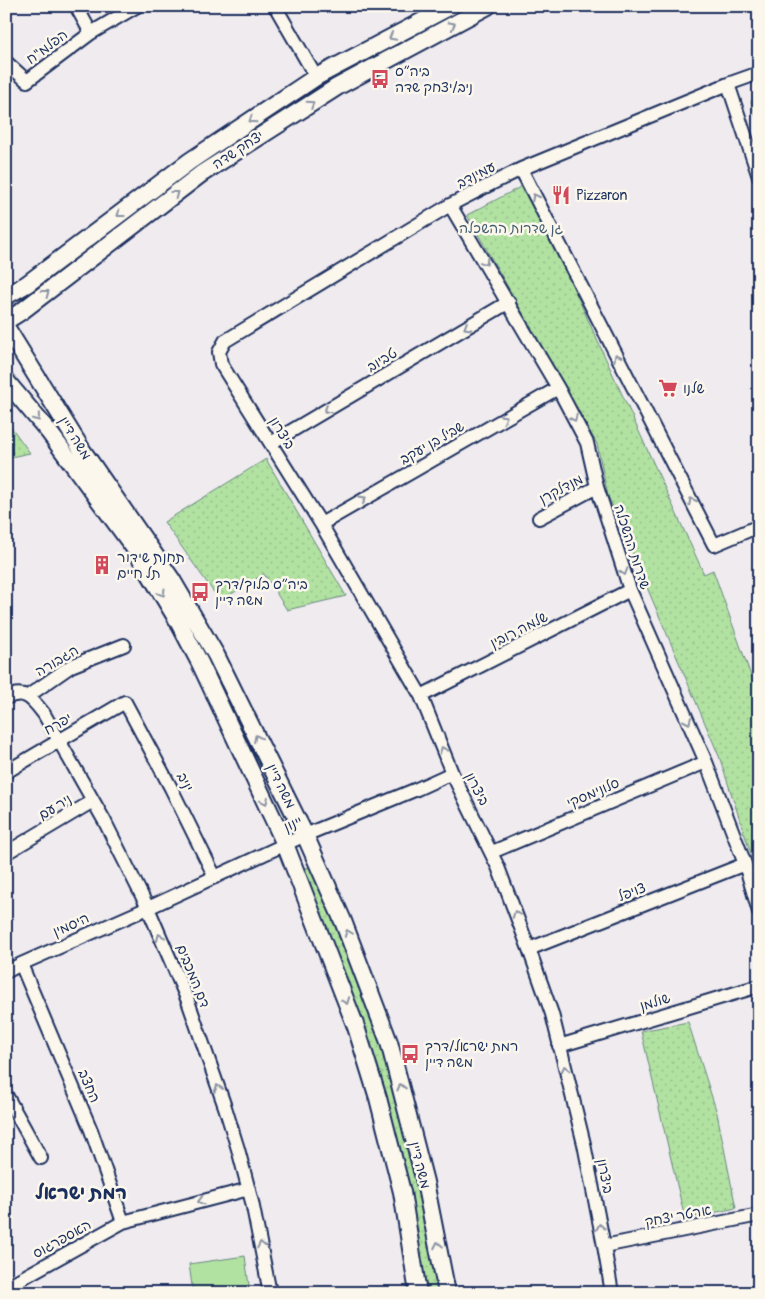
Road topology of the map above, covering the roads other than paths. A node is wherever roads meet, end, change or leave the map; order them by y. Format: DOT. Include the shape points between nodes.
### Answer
graph roads {
  1 [pos="76,6"];
  2 [pos="137,6"];
  3 [pos="275,6"];
  4 [pos="451,6"];
  5 [pos="488,6"];
  6 [pos="91,33"];
  7 [pos="6,62"];
  8 [pos="759,73"];
  9 [pos="316,77"];
  10 [pos="728,84"];
  11 [pos="521,169"];
  12 [pos="759,177"];
  13 [pos="450,205"];
  14 [pos="27,284"];
  15 [pos="6,285"];
  16 [pos="6,296"];
  17 [pos="509,302"];
  18 [pos="6,321"];
  19 [pos="6,327"];
  20 [pos="225,341"];
  21 [pos="6,381"];
  22 [pos="558,388"];
  23 [pos="271,443"];
  24 [pos="597,487"];
  25 [pos="539,518"];
  26 [pos="321,524"];
  27 [pos="759,526"];
  28 [pos="630,590"];
  29 [pos="124,645"];
  30 [pos="28,696"];
  31 [pos="421,696"];
  32 [pos="6,698"];
  33 [pos="125,702"];
  34 [pos="60,740"];
  35 [pos="706,762"];
  36 [pos="6,772"];
  37 [pos="452,773"];
  38 [pos="93,801"];
  39 [pos="305,835"];
  40 [pos="285,844"];
  41 [pos="492,852"];
  42 [pos="6,853"];
  43 [pos="745,864"];
  44 [pos="215,877"];
  45 [pos="148,908"];
  46 [pos="759,912"];
  47 [pos="529,948"];
  48 [pos="21,964"];
  49 [pos="6,972"];
  50 [pos="759,986"];
  51 [pos="559,1046"];
  52 [pos="6,1095"];
  53 [pos="41,1158"];
  54 [pos="249,1188"];
  55 [pos="759,1215"];
  56 [pos="123,1222"];
  57 [pos="604,1246"];
  58 [pos="6,1287"];
  59 [pos="270,1293"];
  60 [pos="418,1293"];
  61 [pos="447,1293"];
  62 [pos="612,1293"];
  1 -- 6 [label="street"];
  2 -- 6 [label="street, הפלמ\"ח"];
  3 -- 9 [label="street"];
  4 -- 9 [label="street, יצחק שדה, one-way"];
  18 -- 5 [label="street, יצחק שדה, one-way" via="201,174 337,87"];
  6 -- 7 [label="street, הפלמ\"ח" via="27,81"];
  8 -- 10 [label="street, עמינדב"];
  9 -- 14 [label="street, יצחק שדה, one-way" via="190,161"];
  10 -- 11 [label="street, עמינדב"];
  10 -- 12 [label="street"];
  11 -- 13 [label="street, עמינדב"];
  27 -- 11 [label="street, one-way" via="714,545"];
  13 -- 17 [label="street, שדרות ההשכלה, one-way"];
  13 -- 20 [label="street, עמינדב"];
  14 -- 15 [label="street"];
  14 -- 16 [label="street, יצחק שדה"];
  17 -- 22 [label="street, שדרות ההשכלה"];
  17 -- 23 [label="street, טביוב, one-way"];
  39 -- 19 [label="street, משה דיין, one-way" via="216,655 172,580 82,450"];
  20 -- 23 [label="street, ביצרון" via="219,352 221,364"];
  21 -- 40 [label="street, משה דיין, one-way" via="49,432 135,549 200,663"];
  22 -- 24 [label="street, שדרות ההשכלה, one-way" via="587,443"];
  26 -- 22 [label="street, שביל בן יעקב, one-way"];
  23 -- 26 [label="street, ביצרון"];
  24 -- 25 [label="street, מנדלקרן"];
  24 -- 28 [label="street, שדרות ההשכלה, one-way"];
  26 -- 31 [label="street, ביצרון"];
  28 -- 31 [label="street, שלמה רובין"];
  28 -- 35 [label="street, שדרות ההשכלה, one-way"];
  29 -- 30 [label="street, הגבורה" via="71,666"];
  30 -- 32 [label="street, הגבורה" via="20,694"];
  30 -- 34 [label="street, דם המכבים"];
  37 -- 31 [label="street, ביצרון, one-way"];
  33 -- 34 [label="street, יפרח"];
  33 -- 44 [label="street, יניב"];
  34 -- 36 [label="street, יפרח"];
  34 -- 38 [label="street, דם המכבים"];
  35 -- 41 [label="street, סלונימסקי"];
  35 -- 43 [label="street, שדרות ההשכלה"];
  37 -- 39 [label="street, יינון"];
  37 -- 41 [label="street, ביצרון"];
  38 -- 42 [label="street, ניר עם"];
  38 -- 45 [label="street, דם המכבים"];
  39 -- 40 [label="street, יינון"];
  61 -- 39 [label="street, משה דיין, one-way" via="425,1182 389,1042 343,921"];
  40 -- 44 [label="street, יינון"];
  40 -- 60 [label="street, משה דיין, one-way" via="356,1027 378,1098 402,1192"];
  47 -- 41 [label="street, ביצרון, one-way"];
  43 -- 46 [label="street, שדרות ההשכלה"];
  43 -- 47 [label="street, צויפל"];
  44 -- 45 [label="street, יינון"];
  45 -- 48 [label="street, היסמין"];
  54 -- 45 [label="street, דם המכבים, one-way" via="188,1001"];
  47 -- 51 [label="street, ביצרון" via="552,1014"];
  48 -- 49 [label="street, היסמין"];
  48 -- 56 [label="street, החצב" via="91,1130"];
  50 -- 51 [label="street, שולמן"];
  57 -- 51 [label="street, ביצרון, one-way" via="584,1144"];
  52 -- 53 [label="street"];
  54 -- 56 [label="street, האספרגוס, one-way"];
  59 -- 54 [label="street, דם המכבים, one-way"];
  55 -- 57 [label="street, ארטר יצחק"];
  56 -- 58 [label="street, האספרגוס"];
  57 -- 62 [label="street, ביצרון"];
}
